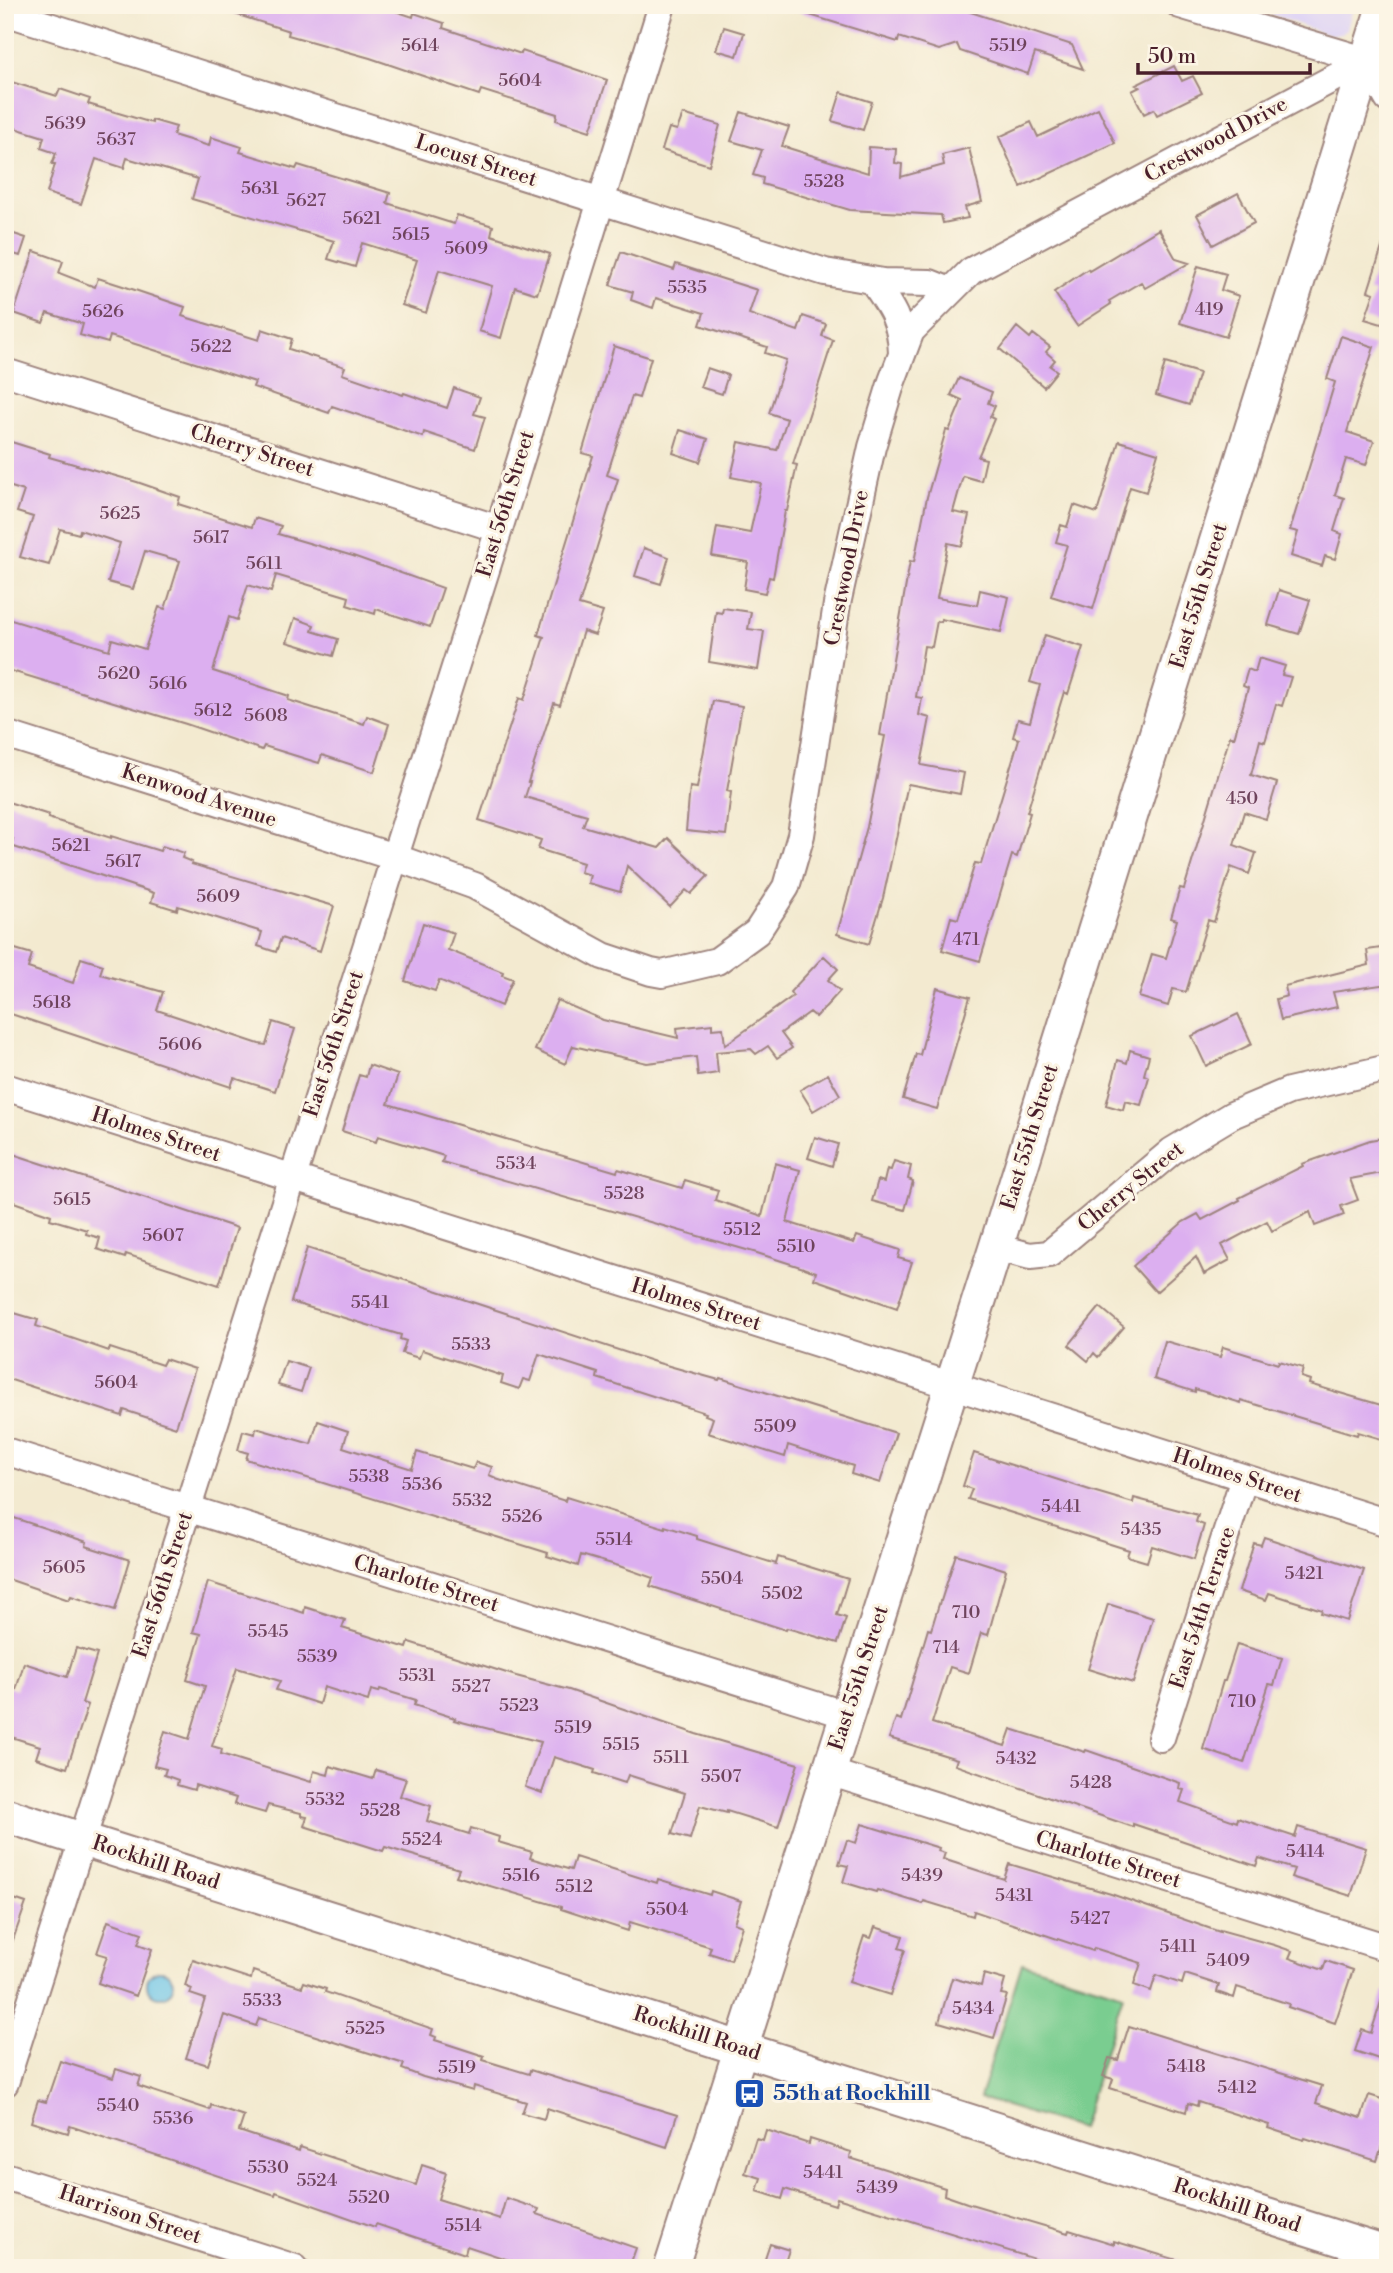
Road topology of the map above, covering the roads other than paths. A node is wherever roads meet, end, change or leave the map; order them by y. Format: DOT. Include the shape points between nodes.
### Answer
graph roads {
  1 [pos="662,5"];
  2 [pos="1384,5"];
  3 [pos="1191,7"];
  4 [pos="5,12"];
  5 [pos="1377,64"];
  6 [pos="1388,99"];
  7 [pos="600,201"];
  8 [pos="872,281"];
  9 [pos="950,291"];
  10 [pos="902,354"];
  11 [pos="5,372"];
  12 [pos="499,529"];
  13 [pos="5,734"];
  14 [pos="394,857"];
  15 [pos="1388,1068"];
  16 [pos="5,1087"];
  17 [pos="291,1178"];
  18 [pos="996,1247"];
  19 [pos="952,1386"];
  20 [pos="5,1451"];
  21 [pos="1244,1478"];
  22 [pos="187,1509"];
  23 [pos="1388,1523"];
  24 [pos="847,1715"];
  25 [pos="1161,1738"];
  26 [pos="829,1772"];
  27 [pos="5,1815"];
  28 [pos="83,1840"];
  29 [pos="1388,1948"];
  30 [pos="740,2048"];
  31 [pos="5,2083"];
  32 [pos="5,2176"];
  33 [pos="1388,2254"];
  34 [pos="295,2268"];
  35 [pos="671,2268"];
  1 -- 7 [label="street, East 56th Street"];
  2 -- 5 [label="main road, East 55th Street"];
  3 -- 5 [label="street"];
  4 -- 7 [label="street, Locust Street"];
  5 -- 6 [label="street"];
  5 -- 9 [label="street, Crestwood Drive" via="971,271"];
  5 -- 18 [label="main road, East 55th Street"];
  7 -- 8 [label="street, Locust Street" via="825,272"];
  7 -- 12 [label="street, East 56th Street"];
  8 -- 9 [label="street, Locust Street" via="930,284"];
  8 -- 10 [label="street" via="896,318"];
  9 -- 10 [label="street, Crestwood Drive" via="911,331"];
  10 -- 14 [label="street, Crestwood Drive" via="872,447 838,604 801,835 786,887 757,932 717,961 662,974 650,972 603,956 475,886"];
  11 -- 12 [label="street, Cherry Street"];
  12 -- 14 [label="street, East 56th Street"];
  13 -- 14 [label="street, Kenwood Avenue"];
  14 -- 17 [label="street, East 56th Street"];
  15 -- 18 [label="street, Cherry Street" via="1289,1091 1232,1115 1172,1151 1049,1254 1030,1256"];
  16 -- 17 [label="street, Holmes Street"];
  17 -- 19 [label="street, Holmes Street"];
  17 -- 22 [label="street, East 56th Street"];
  18 -- 19 [label="main road, East 55th Street"];
  19 -- 21 [label="street, Holmes Street"];
  19 -- 24 [label="main road, East 55th Street"];
  20 -- 22 [label="street, Charlotte Street"];
  21 -- 23 [label="street, Holmes Street"];
  21 -- 25 [label="street, East 54th Terrace"];
  22 -- 24 [label="street, Charlotte Street"];
  22 -- 28 [label="street, East 56th Street"];
  24 -- 26 [label="main road, East 55th Street"];
  26 -- 29 [label="street, Charlotte Street"];
  26 -- 30 [label="main road, East 55th Street"];
  27 -- 28 [label="main road, Rockhill Road"];
  28 -- 30 [label="main road, Rockhill Road"];
  28 -- 31 [label="street, East 56th Street"];
  30 -- 33 [label="main road, Rockhill Road"];
  30 -- 35 [label="main road, East 55th Street"];
  32 -- 34 [label="street, Harrison Street"];
}
